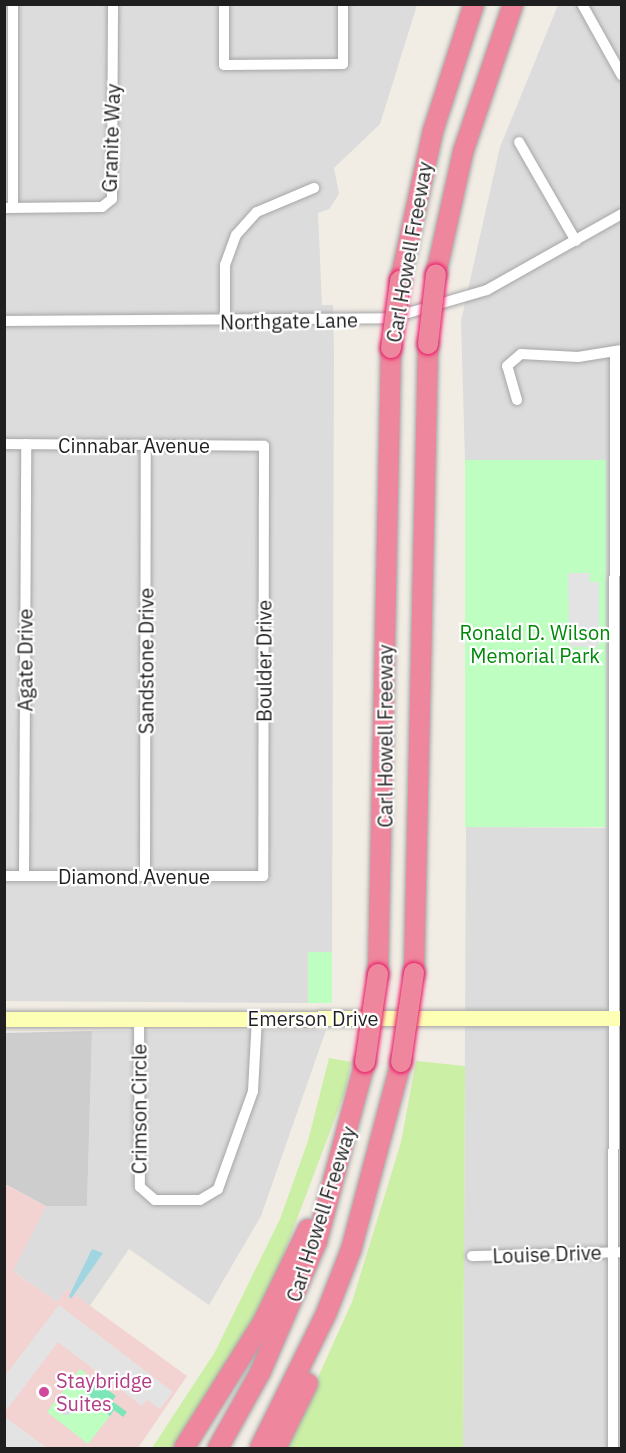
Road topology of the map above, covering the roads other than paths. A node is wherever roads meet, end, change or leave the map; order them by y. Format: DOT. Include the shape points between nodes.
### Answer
graph roads {
  1 [pos="13,4"];
  2 [pos="113,4"];
  3 [pos="224,4"];
  4 [pos="343,4"];
  5 [pos="474,4"];
  6 [pos="513,4"];
  7 [pos="582,4"];
  8 [pos="621,76"];
  9 [pos="519,142"];
  10 [pos="314,188"];
  11 [pos="9,208"];
  12 [pos="621,214"];
  13 [pos="576,241"];
  14 [pos="4,321"];
  15 [pos="225,322"];
  16 [pos="618,350"];
  17 [pos="517,400"];
  18 [pos="4,444"];
  19 [pos="26,444"];
  20 [pos="146,446"];
  21 [pos="264,446"];
  22 [pos="617,643"];
  23 [pos="4,876"];
  24 [pos="24,876"];
  25 [pos="145,876"];
  26 [pos="263,876"];
  27 [pos="139,1018"];
  28 [pos="257,1018"];
  29 [pos="618,1018"];
  30 [pos="4,1019"];
  31 [pos="357,1098"];
  32 [pos="374,1178"];
  33 [pos="617,1252"];
  34 [pos="472,1256"];
  35 [pos="184,1449"];
  36 [pos="218,1449"];
  37 [pos="260,1449"];
  38 [pos="276,1449"];
  39 [pos="613,1449"];
  1 -- 11 [label="street"];
  2 -- 11 [label="street, Granite Way" via="112,199 102,207"];
  3 -- 4 [label="street" via="224,65 343,64"];
  5 -- 31 [label="highway, Carl Howell Freeway, bridge" via="433,131 400,281 391,348 378,974"];
  6 -- 32 [label="highway, Carl Howell Freeway, bridge" via="466,143 436,274 428,344 414,973 401,1062"];
  7 -- 8 [label="street"];
  9 -- 13 [label="street"];
  10 -- 15 [label="street" via="257,212 240,229 225,265"];
  12 -- 13 [label="street, Northgate Lane"];
  13 -- 15 [label="street, Northgate Lane" via="487,290 426,311 343,321"];
  14 -- 15 [label="street, Northgate Lane"];
  16 -- 17 [label="street" via="578,357 521,354 507,366"];
  16 -- 22 [label="street"];
  18 -- 19 [label="street, Cinnabar Avenue"];
  19 -- 20 [label="street, Cinnabar Avenue"];
  19 -- 24 [label="street, Agate Drive"];
  20 -- 21 [label="street, Cinnabar Avenue"];
  20 -- 25 [label="street, Sandstone Drive"];
  21 -- 26 [label="street, Boulder Drive"];
  22 -- 29 [label="street"];
  23 -- 24 [label="street, Diamond Avenue"];
  24 -- 25 [label="street, Diamond Avenue"];
  25 -- 26 [label="street, Diamond Avenue"];
  27 -- 28 [label="street, Emerson Drive"];
  27 -- 28 [label="street, Crimson Circle" via="140,1187 155,1200 200,1200 218,1189 253,1090"];
  27 -- 30 [label="street, Emerson Drive"];
  28 -- 29 [label="street, Emerson Drive"];
  29 -- 33 [label="street"];
  31 -- 35 [label="highway" via="280,1288"];
  31 -- 36 [label="highway, Carl Howell Freeway" via="335,1183 291,1308"];
  32 -- 37 [label="highway, Carl Howell Freeway" via="326,1314"];
  32 -- 38 [label="highway" via="340,1305"];
  33 -- 34 [label="street, Louise Drive"];
  33 -- 39 [label="street"];
}
